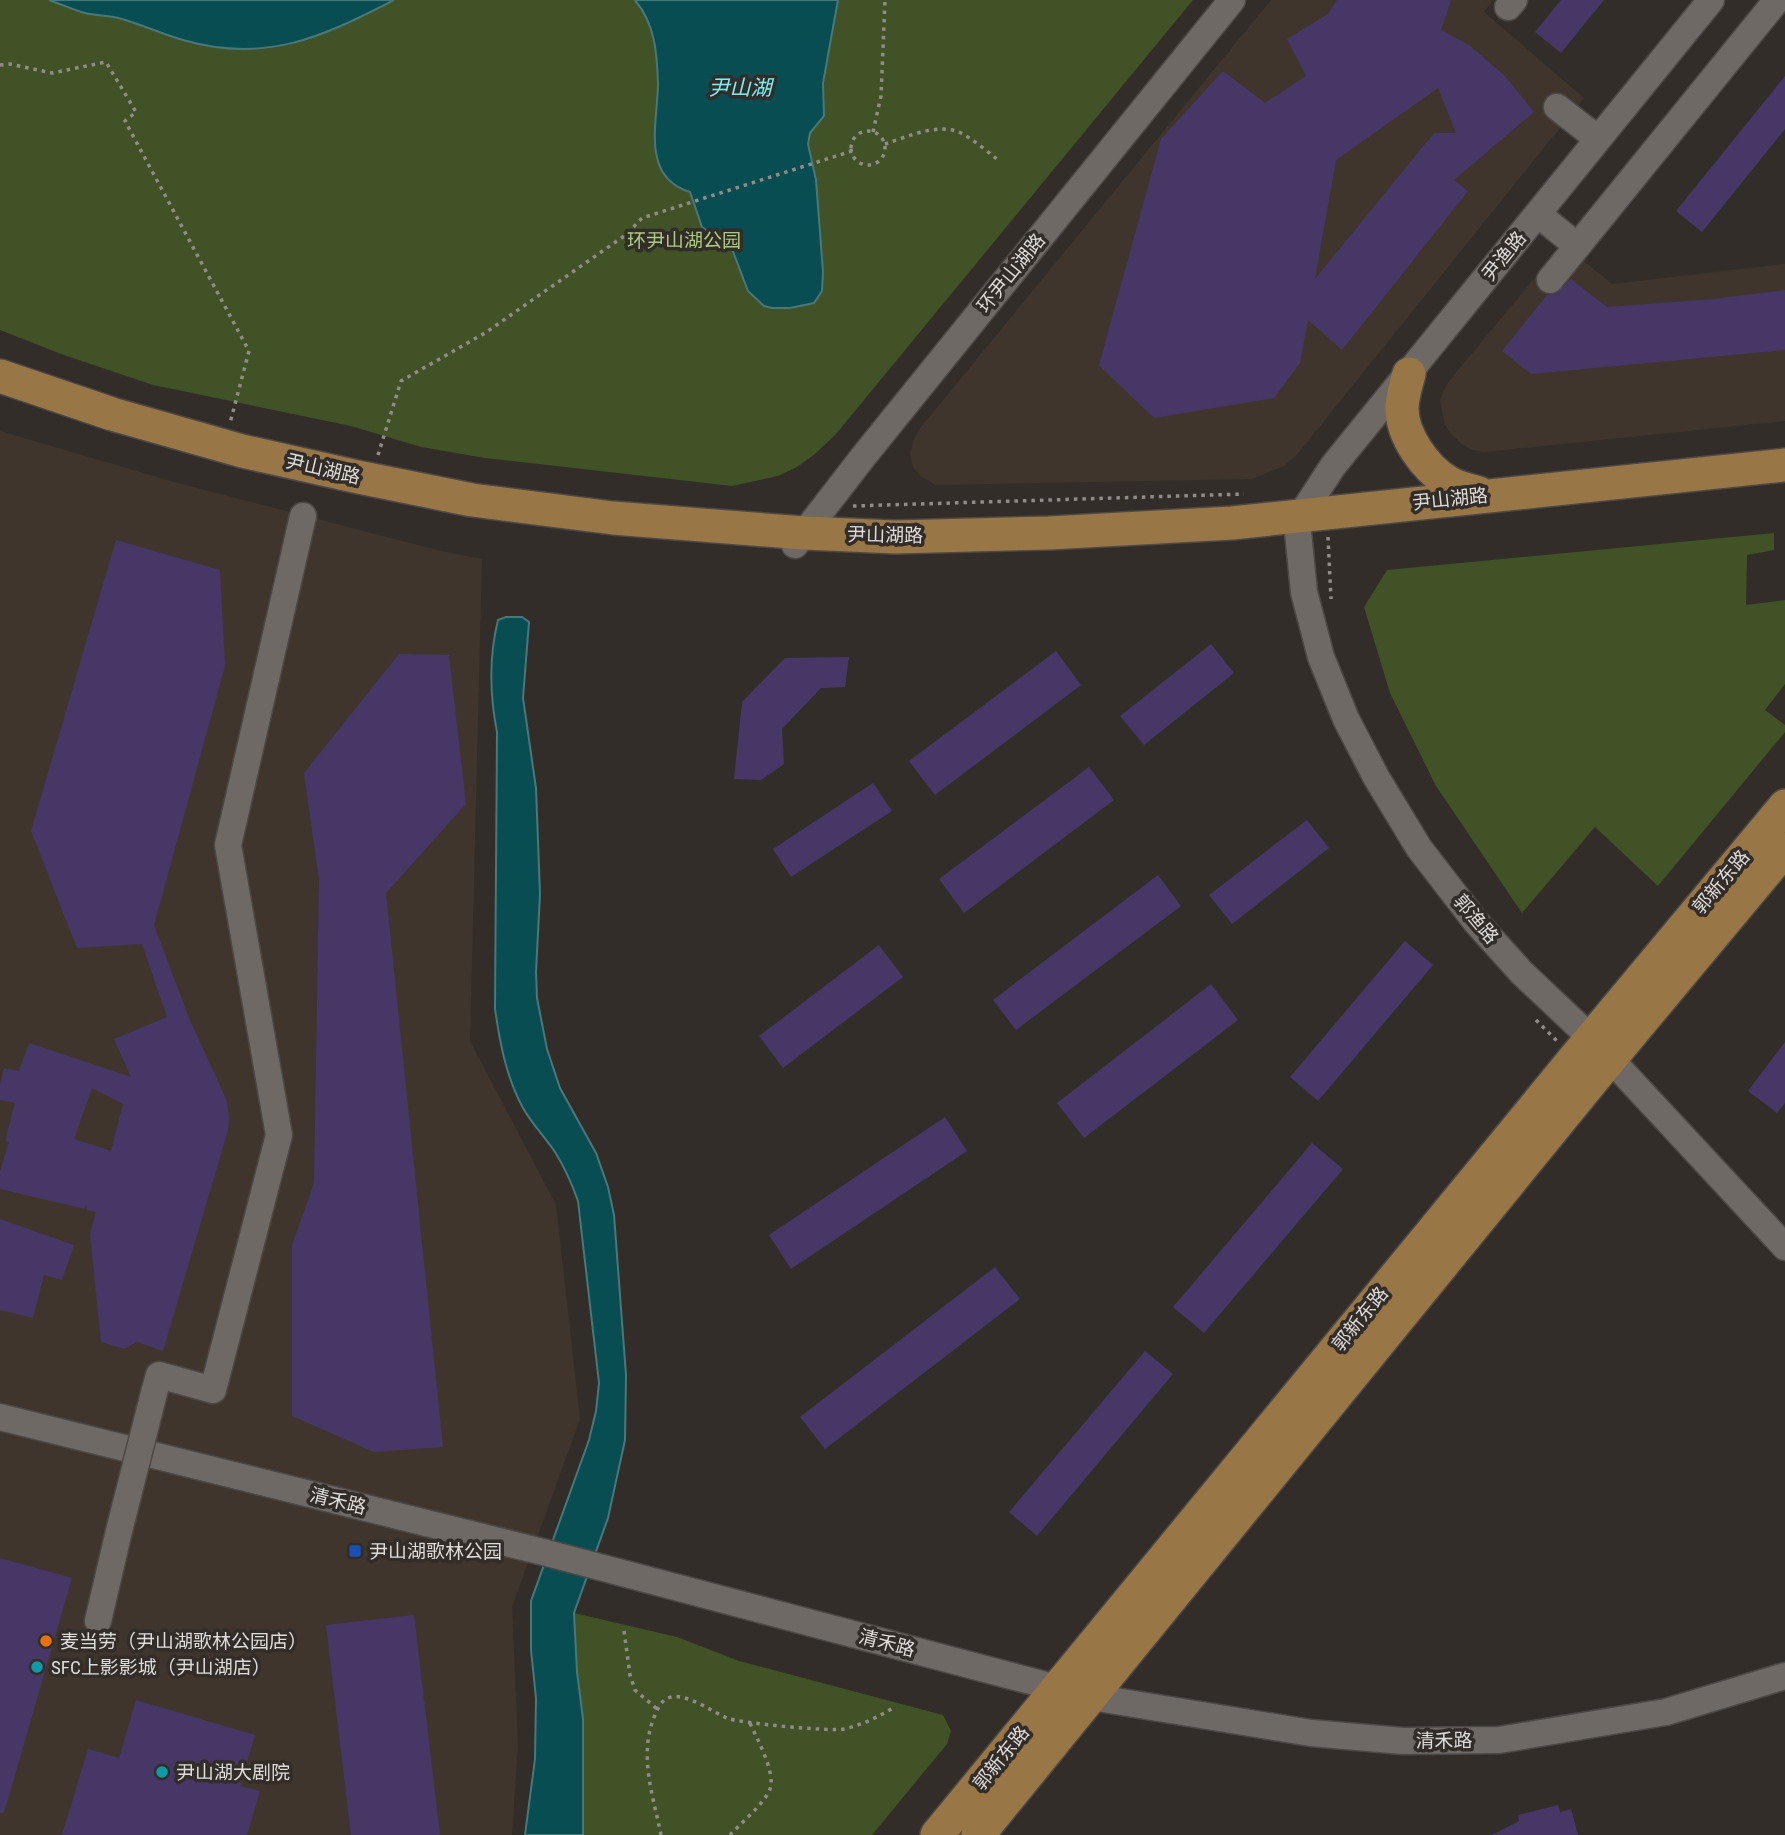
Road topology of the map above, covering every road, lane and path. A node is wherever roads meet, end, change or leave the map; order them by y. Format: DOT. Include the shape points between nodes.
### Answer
graph roads {
  1 [pos="885,0"];
  2 [pos="1232,0"];
  3 [pos="1711,0"];
  4 [pos="1777,0"];
  5 [pos="0,65"];
  6 [pos="1557,107"];
  7 [pos="873,132"];
  8 [pos="1598,139"];
  9 [pos="885,144"];
  10 [pos="852,151"];
  11 [pos="998,160"];
  12 [pos="1538,214"];
  13 [pos="1577,246"];
  14 [pos="1550,280"];
  15 [pos="1409,374"];
  16 [pos="12,390"];
  17 [pos="224,446"];
  18 [pos="1785,466"];
  19 [pos="371,480"];
  20 [pos="1785,486"];
  21 [pos="1255,494"];
  22 [pos="1485,495"];
  23 [pos="824,506"];
  24 [pos="303,516"];
  25 [pos="1300,523"];
  26 [pos="799,541"];
  27 [pos="1785,806"];
  28 [pos="1785,849"];
  29 [pos="1530,1014"];
  30 [pos="1592,1052"];
  31 [pos="1785,1247"];
  32 [pos="0,1417"];
  33 [pos="98,1621"];
  34 [pos="624,1631"];
  35 [pos="1785,1676"];
  36 [pos="1058,1687"];
  37 [pos="1091,1697"];
  38 [pos="893,1708"];
  39 [pos="658,1709"];
  40 [pos="749,1721"];
  41 [pos="662,1835"];
  42 [pos="730,1835"];
  43 [pos="937,1835"];
  44 [pos="978,1835"];
  1 -- 7 [label="path" via="881,96"];
  2 -- 23 [label="street, 环尹山湖路"];
  3 -- 8 [label="street, 尹渔路"];
  4 -- 13 [label="street"];
  5 -- 17 [label="path" via="52,73 106,62 136,112 125,121 249,351"];
  6 -- 8 [label="street"];
  7 -- 9 [label="path"];
  7 -- 10 [label="path" via="857,135"];
  8 -- 12 [label="street, 尹渔路"];
  9 -- 10 [label="path" via="875,163 864,164"];
  9 -- 11 [label="path" via="947,130 961,133"];
  10 -- 19 [label="path" via="642,218 627,234 485,333 401,381"];
  12 -- 13 [label="street"];
  12 -- 15 [label="street, 尹渔路"];
  13 -- 14 [label="street"];
  15 -- 22 [label="main road" via="1402,409 1418,453 1434,473 1451,484"];
  15 -- 25 [label="street, 尹渔路" via="1333,466"];
  16 -- 17 [label="main road, 尹山湖路"];
  16 -- 26 [label="main road, 尹山湖路" via="104,433 363,499 615,537"];
  17 -- 19 [label="main road, 尹山湖路"];
  18 -- 22 [label="main road, 尹山湖路"];
  19 -- 26 [label="main road, 尹山湖路" via="472,500"];
  20 -- 25 [label="main road, 尹山湖路"];
  21 -- 23 [label="path"];
  22 -- 25 [label="main road, 尹山湖路"];
  23 -- 26 [label="street, 环尹山湖路"];
  24 -- 33 [label="street, bridge" via="228,845 279,1135 214,1390 159,1375"];
  25 -- 26 [label="main road, 尹山湖路"];
  25 -- 30 [label="street, 郭渔路" via="1304,592 1321,657 1376,777 1419,848 1476,922"];
  27 -- 30 [label="main road, 郭新东路"];
  28 -- 30 [label="main road, 郭新东路"];
  29 -- 30 [label="path"];
  30 -- 31 [label="street, 郭渔路"];
  30 -- 36 [label="main road, 郭新东路"];
  30 -- 37 [label="main road, 郭新东路"];
  32 -- 36 [label="street, 清禾路"];
  34 -- 39 [label="path" via="635,1690"];
  35 -- 37 [label="street, 清禾路" via="1666,1713 1499,1740 1404,1741 1311,1733"];
  36 -- 37 [label="street, 清禾路"];
  36 -- 43 [label="main road, 郭新东路"];
  37 -- 44 [label="main road, 郭新东路"];
  38 -- 40 [label="path" via="872,1721 842,1730"];
  39 -- 40 [label="path" via="662,1701 676,1696 729,1719"];
  39 -- 41 [label="path" via="648,1734 647,1770"];
  40 -- 42 [label="path" via="770,1771 771,1787"];
}
